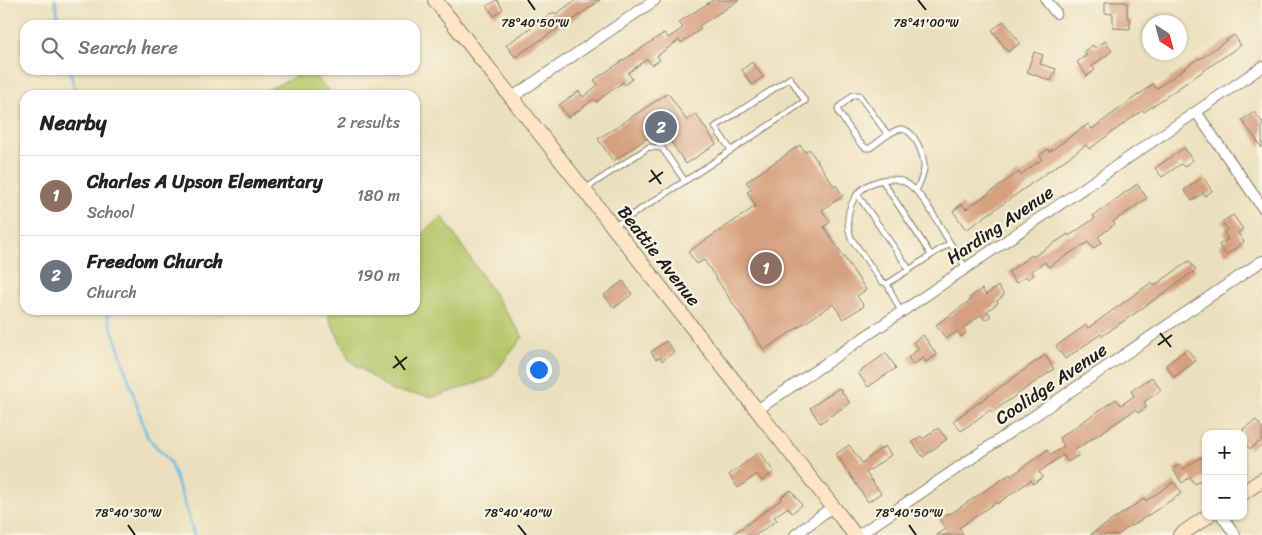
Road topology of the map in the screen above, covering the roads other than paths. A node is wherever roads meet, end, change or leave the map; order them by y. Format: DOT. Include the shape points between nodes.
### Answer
graph roads {
  1 [pos="435,0"];
  2 [pos="655,0"];
  3 [pos="1046,0"];
  4 [pos="1056,13"];
  5 [pos="1262,66"];
  6 [pos="511,98"];
  7 [pos="1196,112"];
  8 [pos="888,135"];
  9 [pos="732,150"];
  10 [pos="882,180"];
  11 [pos="685,181"];
  12 [pos="584,190"];
  13 [pos="916,191"];
  14 [pos="857,194"];
  15 [pos="1262,207"];
  16 [pos="613,228"];
  17 [pos="950,243"];
  18 [pos="931,255"];
  19 [pos="1262,260"];
  20 [pos="966,268"];
  21 [pos="909,269"];
  22 [pos="887,284"];
  23 [pos="901,312"];
  24 [pos="757,410"];
  25 [pos="1262,480"];
  26 [pos="1247,490"];
  27 [pos="832,507"];
  28 [pos="1202,520"];
  29 [pos="1225,520"];
  30 [pos="795,535"];
  31 [pos="855,535"];
  32 [pos="859,535"];
  33 [pos="1180,535"];
  34 [pos="1235,535"];
  1 -- 6 [label="street, Beattie Avenue"];
  2 -- 6 [label="street"];
  3 -- 4 [label="street"];
  5 -- 7 [label="street, Harding Avenue"];
  6 -- 12 [label="street, Beattie Avenue"];
  7 -- 15 [label="street"];
  7 -- 20 [label="street, Harding Avenue"];
  8 -- 8 [label="lane" via="870,148 862,146 838,108 859,95"];
  8 -- 13 [label="lane" via="904,130 920,150 924,171"];
  9 -- 9 [label="lane" via="805,100 790,78 715,127"];
  9 -- 11 [label="lane"];
  10 -- 13 [label="lane" via="893,178"];
  10 -- 14 [label="lane" via="872,182"];
  10 -- 18 [label="lane"];
  11 -- 12 [label="lane" via="662,148 649,147"];
  11 -- 16 [label="lane"];
  12 -- 16 [label="street, Beattie Avenue"];
  13 -- 17 [label="lane"];
  14 -- 21 [label="lane"];
  14 -- 22 [label="lane" via="849,207 848,230 881,281"];
  16 -- 24 [label="street, Beattie Avenue"];
  17 -- 18 [label="lane"];
  17 -- 20 [label="lane"];
  18 -- 21 [label="lane"];
  19 -- 32 [label="street, Coolidge Avenue"];
  20 -- 23 [label="street, Harding Avenue"];
  21 -- 22 [label="lane"];
  22 -- 23 [label="lane"];
  23 -- 24 [label="street, Harding Avenue"];
  24 -- 27 [label="street, Beattie Avenue"];
  25 -- 26 [label="street"];
  27 -- 30 [label="street"];
  27 -- 31 [label="street, Beattie Avenue"];
  28 -- 33 [label="street"];
  29 -- 34 [label="street"];
}
